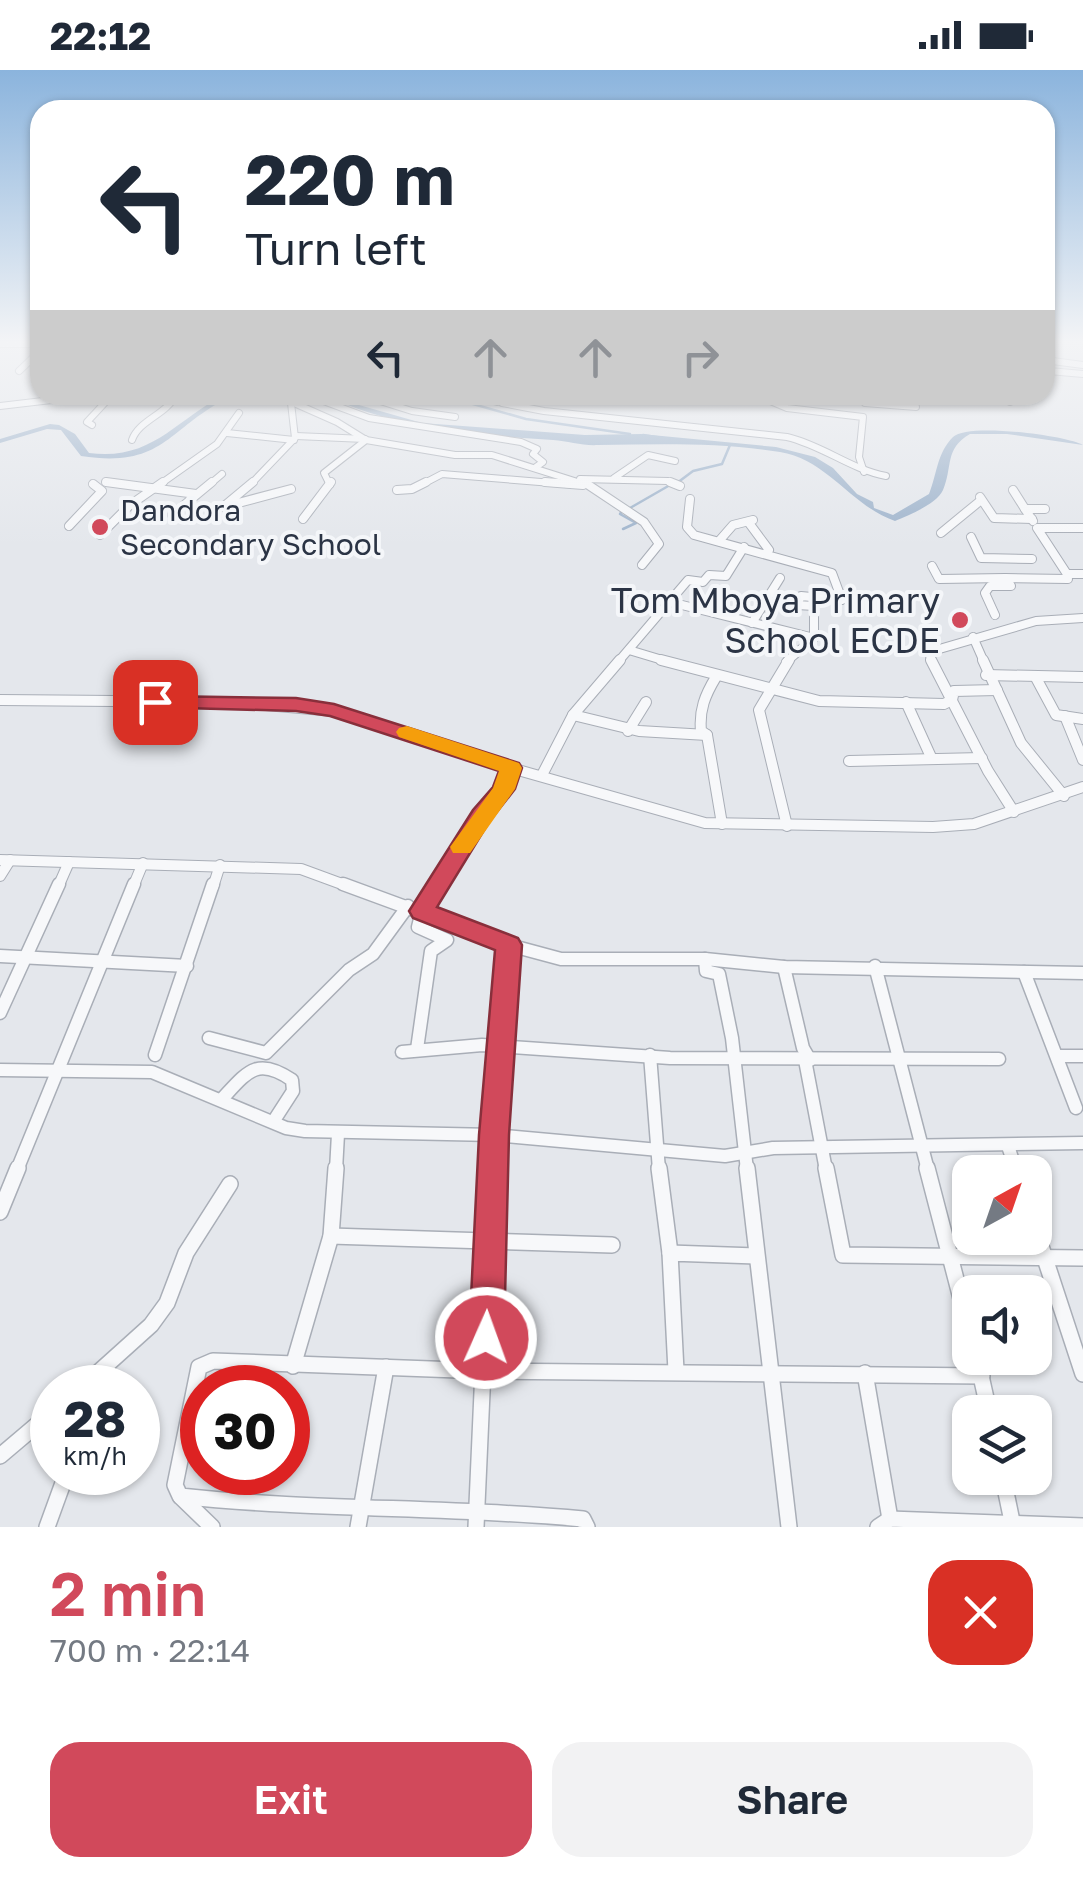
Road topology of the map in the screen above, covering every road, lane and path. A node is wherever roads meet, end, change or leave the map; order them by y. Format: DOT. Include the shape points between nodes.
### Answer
graph roads {
  1 [pos="99,410"];
  2 [pos="164,410"];
  3 [pos="293,410"];
  4 [pos="307,410"];
  5 [pos="344,410"];
  6 [pos="409,410"];
  7 [pos="529,410"];
  8 [pos="804,410"];
  9 [pos="863,410"];
  10 [pos="239,413"];
  11 [pos="455,417"];
  12 [pos="863,417"];
  13 [pos="92,426"];
  14 [pos="227,434"];
  15 [pos="295,438"];
  16 [pos="132,440"];
  17 [pos="366,440"];
  18 [pos="675,462"];
  19 [pos="536,467"];
  20 [pos="864,472"];
  21 [pos="222,474"];
  22 [pos="886,476"];
  23 [pos="578,480"];
  24 [pos="608,481"];
  25 [pos="106,482"];
  26 [pos="93,484"];
  27 [pos="677,484"];
  28 [pos="155,488"];
  29 [pos="594,488"];
  30 [pos="291,489"];
  31 [pos="397,490"];
  32 [pos="1012,490"];
  33 [pos="196,494"];
  34 [pos="690,499"];
  35 [pos="1025,509"];
  36 [pos="1045,510"];
  37 [pos="172,514"];
  38 [pos="1032,518"];
  39 [pos="303,519"];
  40 [pos="69,526"];
  41 [pos="1037,528"];
  42 [pos="1083,528"];
  43 [pos="941,533"];
  44 [pos="100,536"];
  45 [pos="970,537"];
  46 [pos="719,541"];
  47 [pos="744,547"];
  48 [pos="766,553"];
  49 [pos="1032,559"];
  50 [pos="1019,560"];
  51 [pos="642,564"];
  52 [pos="932,566"];
  53 [pos="1067,574"];
  54 [pos="1083,574"];
  55 [pos="780,578"];
  56 [pos="1006,578"];
  57 [pos="1030,579"];
  58 [pos="666,601"];
  59 [pos="995,616"];
  60 [pos="1083,618"];
  61 [pos="752,623"];
  62 [pos="972,637"];
  63 [pos="814,638"];
  64 [pos="629,650"];
  65 [pos="986,674"];
  66 [pos="1035,676"];
  67 [pos="716,677"];
  68 [pos="1083,677"];
  69 [pos="772,690"];
  70 [pos="998,690"];
  71 [pos="0,700"];
  72 [pos="952,700"];
  73 [pos="646,702"];
  74 [pos="906,702"];
  75 [pos="573,715"];
  76 [pos="1065,716"];
  77 [pos="1083,718"];
  78 [pos="628,731"];
  79 [pos="707,735"];
  80 [pos="931,757"];
  81 [pos="982,758"];
  82 [pos="1083,760"];
  83 [pos="850,761"];
  84 [pos="511,768"];
  85 [pos="542,775"];
  86 [pos="1083,787"];
  87 [pos="1064,796"];
  88 [pos="1014,812"];
  89 [pos="722,824"];
  90 [pos="786,826"];
  91 [pos="5,860"];
  92 [pos="69,862"];
  93 [pos="143,863"];
  94 [pos="220,865"];
  95 [pos="0,876"];
  96 [pos="415,909"];
  97 [pos="509,945"];
  98 [pos="0,956"];
  99 [pos="27,957"];
  100 [pos="705,959"];
  101 [pos="104,961"];
  102 [pos="187,966"];
  103 [pos="875,966"];
  104 [pos="784,967"];
  105 [pos="1024,972"];
  106 [pos="1083,973"];
  107 [pos="0,1013"];
  108 [pos="209,1038"];
  109 [pos="501,1048"];
  110 [pos="417,1049"];
  111 [pos="402,1052"];
  112 [pos="155,1055"];
  113 [pos="650,1055"];
  114 [pos="1057,1056"];
  115 [pos="1083,1056"];
  116 [pos="899,1058"];
  117 [pos="999,1058"];
  118 [pos="733,1059"];
  119 [pos="808,1060"];
  120 [pos="59,1069"];
  121 [pos="0,1070"];
  122 [pos="222,1098"];
  123 [pos="1076,1108"];
  124 [pos="273,1122"];
  125 [pos="338,1134"];
  126 [pos="494,1135"];
  127 [pos="1083,1143"];
  128 [pos="1008,1146"];
  129 [pos="820,1147"];
  130 [pos="921,1147"];
  131 [pos="656,1148"];
  132 [pos="745,1154"];
  133 [pos="1011,1155"];
  134 [pos="7,1176"];
  135 [pos="230,1184"];
  136 [pos="0,1212"];
  137 [pos="331,1236"];
  138 [pos="490,1241"];
  139 [pos="612,1245"];
  140 [pos="670,1253"];
  141 [pos="949,1254"];
  142 [pos="756,1256"];
  143 [pos="1044,1257"];
  144 [pos="1083,1258"];
  145 [pos="955,1275"];
  146 [pos="107,1365"];
  147 [pos="202,1365"];
  148 [pos="277,1365"];
  149 [pos="293,1365"];
  150 [pos="310,1366"];
  151 [pos="386,1367"];
  152 [pos="485,1371"];
  153 [pos="676,1371"];
  154 [pos="773,1371"];
  155 [pos="865,1373"];
  156 [pos="1083,1374"];
  157 [pos="982,1376"];
  158 [pos="986,1395"];
  159 [pos="30,1431"];
  160 [pos="180,1450"];
  161 [pos="0,1456"];
  162 [pos="58,1495"];
  163 [pos="1007,1495"];
  164 [pos="180,1496"];
  165 [pos="359,1518"];
  166 [pos="477,1518"];
  167 [pos="584,1524"];
  168 [pos="882,1524"];
  169 [pos="1013,1525"];
  170 [pos="1083,1526"];
  171 [pos="47,1527"];
  172 [pos="212,1527"];
  173 [pos="789,1527"];
  174 [pos="869,1527"];
  1 -- 13 [label="street" via="88,422"];
  2 -- 16 [label="street"];
  3 -- 15 [label="street"];
  4 -- 17 [label="street"];
  5 -- 19 [label="street" via="521,442 536,449 542,462"];
  6 -- 11 [label="street"];
  7 -- 20 [label="street" via="788,437"];
  8 -- 12 [label="street"];
  9 -- 12 [label="street"];
  10 -- 14 [label="street"];
  12 -- 20 [label="street"];
  14 -- 15 [label="street"];
  14 -- 28 [label="street"];
  15 -- 17 [label="street"];
  15 -- 30 [label="street" via="223,507"];
  17 -- 19 [label="street"];
  17 -- 39 [label="street" via="324,473 329,487"];
  18 -- 24 [label="street" via="648,454"];
  19 -- 23 [label="street"];
  20 -- 22 [label="street"];
  21 -- 33 [label="street"];
  23 -- 24 [label="street"];
  23 -- 29 [label="street"];
  24 -- 27 [label="street"];
  25 -- 28 [label="street"];
  26 -- 40 [label="street" via="102,490"];
  28 -- 33 [label="street"];
  28 -- 44 [label="street"];
  29 -- 31 [label="street" via="442,474"];
  29 -- 51 [label="street" via="657,537 659,544"];
  32 -- 35 [label="street"];
  33 -- 37 [label="street"];
  34 -- 46 [label="street" via="686,527"];
  35 -- 36 [label="street"];
  35 -- 38 [label="street"];
  38 -- 41 [label="street"];
  38 -- 43 [label="street" via="994,518 980,499"];
  41 -- 42 [label="street"];
  41 -- 53 [label="street"];
  45 -- 50 [label="street" via="981,558"];
  46 -- 47 [label="street"];
  46 -- 48 [label="street" via="733,526 751,522"];
  47 -- 48 [label="street"];
  47 -- 58 [label="street" via="726,576 689,579"];
  48 -- 63 [label="street" via="832,574 842,600 798,597 797,604 814,606"];
  49 -- 50 [label="street"];
  50 -- 57 [label="street"];
  52 -- 56 [label="street" via="939,580"];
  53 -- 54 [label="street"];
  53 -- 57 [label="street" via="1068,579"];
  55 -- 61 [label="street"];
  56 -- 57 [label="street"];
  56 -- 59 [label="street" via="1011,586 990,586 984,593"];
  58 -- 61 [label="street"];
  58 -- 64 [label="street"];
  60 -- 62 [label="street" via="1036,620"];
  61 -- 63 [label="street"];
  62 -- 65 [label="street"];
  62 -- 72 [label="street" via="928,652"];
  63 -- 69 [label="street" via="786,663"];
  64 -- 67 [label="street"];
  64 -- 75 [label="street"];
  65 -- 66 [label="street"];
  65 -- 70 [label="street"];
  66 -- 68 [label="street"];
  66 -- 76 [label="street" via="1056,715"];
  67 -- 69 [label="street"];
  67 -- 79 [label="street" via="699,708"];
  69 -- 74 [label="street" via="819,701"];
  69 -- 90 [label="street" via="759,710"];
  70 -- 72 [label="street" via="954,691"];
  70 -- 87 [label="street" via="1040,776"];
  71 -- 84 [label="street" via="296,704 369,720"];
  72 -- 74 [label="street"];
  72 -- 81 [label="street"];
  73 -- 78 [label="street"];
  74 -- 80 [label="street"];
  75 -- 78 [label="street"];
  75 -- 85 [label="street"];
  76 -- 77 [label="street"];
  76 -- 82 [label="street"];
  78 -- 79 [label="street"];
  79 -- 89 [label="street"];
  80 -- 81 [label="street"];
  80 -- 83 [label="street"];
  81 -- 88 [label="street"];
  84 -- 85 [label="street"];
  84 -- 96 [label="street" via="504,789"];
  85 -- 89 [label="street" via="665,814"];
  86 -- 87 [label="street"];
  87 -- 88 [label="street"];
  88 -- 90 [label="street" via="933,827"];
  89 -- 90 [label="street"];
  91 -- 92 [label="street"];
  91 -- 95 [label="street"];
  92 -- 93 [label="street"];
  92 -- 99 [label="street"];
  93 -- 94 [label="street"];
  93 -- 101 [label="street"];
  94 -- 96 [label="street" via="302,869"];
  94 -- 102 [label="street"];
  96 -- 97 [label="street"];
  96 -- 108 [label="street" via="266,1053"];
  96 -- 110 [label="street" via="418,927 447,940 431,950"];
  97 -- 100 [label="street" via="562,958"];
  97 -- 109 [label="street"];
  98 -- 99 [label="street"];
  99 -- 101 [label="street"];
  99 -- 107 [label="street"];
  100 -- 104 [label="street"];
  100 -- 118 [label="street" via="706,971 719,974"];
  101 -- 102 [label="street"];
  101 -- 120 [label="street"];
  102 -- 112 [label="street"];
  103 -- 104 [label="street"];
  103 -- 105 [label="street"];
  103 -- 116 [label="street"];
  104 -- 119 [label="street"];
  105 -- 106 [label="street"];
  105 -- 114 [label="street"];
  109 -- 110 [label="street"];
  109 -- 113 [label="street"];
  109 -- 126 [label="street"];
  110 -- 111 [label="street"];
  113 -- 118 [label="street"];
  113 -- 131 [label="street"];
  114 -- 115 [label="street"];
  114 -- 123 [label="street"];
  116 -- 117 [label="street"];
  116 -- 119 [label="street"];
  116 -- 130 [label="street"];
  118 -- 119 [label="street"];
  118 -- 132 [label="street"];
  119 -- 129 [label="street"];
  120 -- 121 [label="street"];
  120 -- 122 [label="street" via="152,1072"];
  120 -- 134 [label="street"];
  122 -- 124 [label="street"];
  122 -- 124 [label="street" via="251,1069 281,1071 292,1080 293,1092"];
  124 -- 125 [label="street"];
  125 -- 126 [label="street"];
  125 -- 137 [label="street"];
  126 -- 131 [label="street"];
  126 -- 138 [label="street"];
  127 -- 128 [label="street"];
  128 -- 130 [label="street"];
  128 -- 133 [label="street"];
  129 -- 130 [label="street"];
  129 -- 132 [label="street"];
  129 -- 141 [label="street" via="843,1254"];
  130 -- 141 [label="street"];
  131 -- 132 [label="street"];
  131 -- 140 [label="street"];
  132 -- 142 [label="street"];
  134 -- 136 [label="street"];
  135 -- 146 [label="street" via="186,1253 167,1303"];
  137 -- 138 [label="street"];
  137 -- 149 [label="street"];
  138 -- 139 [label="street"];
  138 -- 152 [label="street"];
  140 -- 142 [label="street"];
  140 -- 153 [label="street"];
  141 -- 143 [label="street"];
  141 -- 145 [label="street"];
  142 -- 154 [label="street"];
  143 -- 144 [label="street"];
  143 -- 156 [label="street"];
  147 -- 148 [label="street"];
  150 -- 151 [label="street"];
  151 -- 152 [label="street"];
  151 -- 165 [label="street"];
  152 -- 153 [label="street"];
  152 -- 166 [label="street"];
  153 -- 154 [label="street"];
  154 -- 155 [label="street"];
  154 -- 173 [label="street"];
  155 -- 157 [label="street"];
  155 -- 168 [label="street"];
  157 -- 158 [label="street"];
  159 -- 161 [label="street"];
  160 -- 164 [label="street" via="174,1485"];
  162 -- 171 [label="street"];
  163 -- 169 [label="street"];
  164 -- 165 [label="street"];
  164 -- 172 [label="street"];
  165 -- 166 [label="street"];
  166 -- 167 [label="street"];
  168 -- 169 [label="street"];
  168 -- 174 [label="street"];
  169 -- 170 [label="street"];
}
